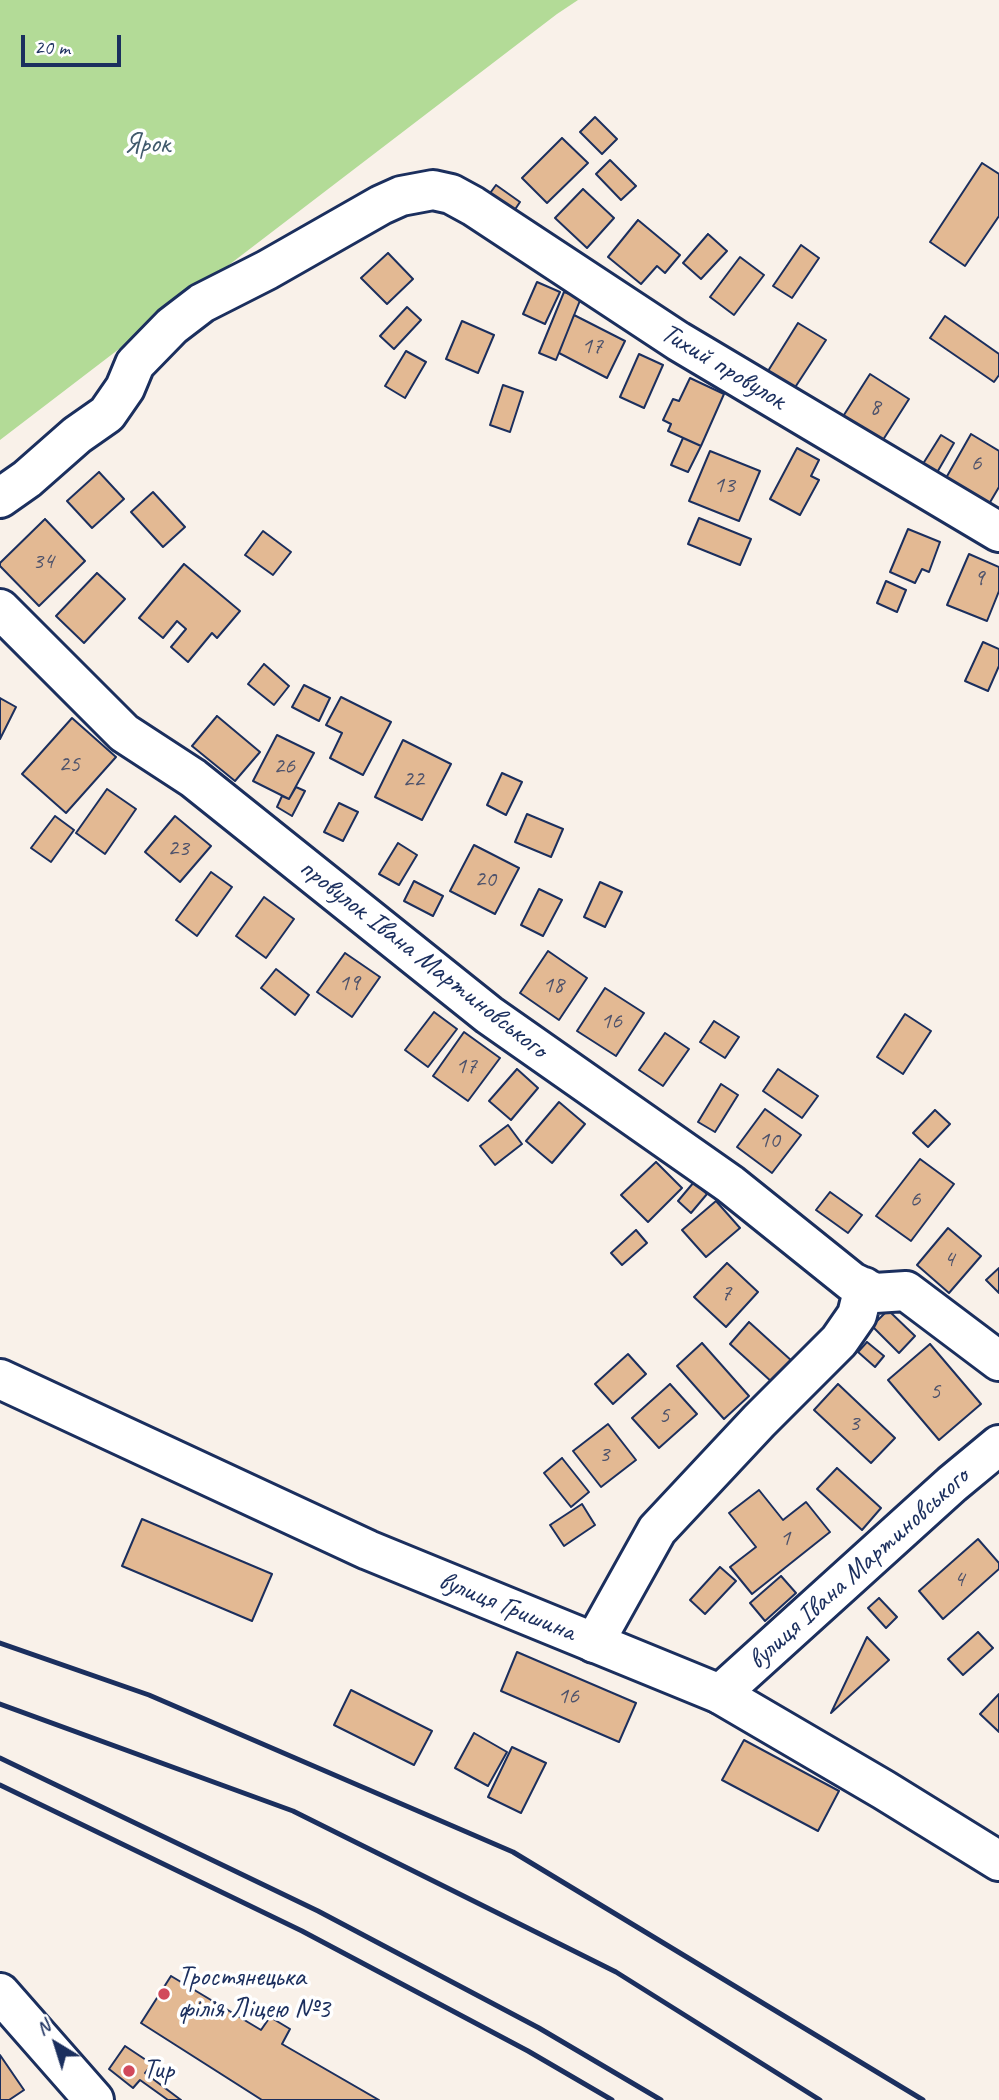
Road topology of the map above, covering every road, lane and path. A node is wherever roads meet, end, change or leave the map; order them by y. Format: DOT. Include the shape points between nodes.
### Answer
graph roads {
  1 [pos="0,498"];
  2 [pos="999,531"];
  3 [pos="0,609"];
  4 [pos="864,1287"];
  5 [pos="999,1361"];
  6 [pos="0,1380"];
  7 [pos="999,1444"];
  8 [pos="594,1643"];
  9 [pos="720,1694"];
  10 [pos="999,1861"];
  11 [pos="0,1993"];
  12 [pos="94,2100"];
  1 -- 2 [label="street, Тихий провулок" via="107,414 135,364 202,303 381,205 433,191 474,205 678,341"];
  3 -- 4 [label="street, провулок Івана Мартиновського" via="124,733 193,778 489,1015 730,1184"];
  4 -- 5 [label="street, провулок Івана Мартиновського" via="875,1293 906,1291"];
  4 -- 8 [label="street" via="856,1315 839,1341 657,1530"];
  6 -- 8 [label="street, вулиця Гришина" via="368,1550"];
  7 -- 9 [label="street, вулиця Івана Мартиновського"];
  8 -- 9 [label="street, вулиця Гришина"];
  9 -- 10 [label="street, вулиця Гришина"];
  11 -- 12 [label="street"];
}
